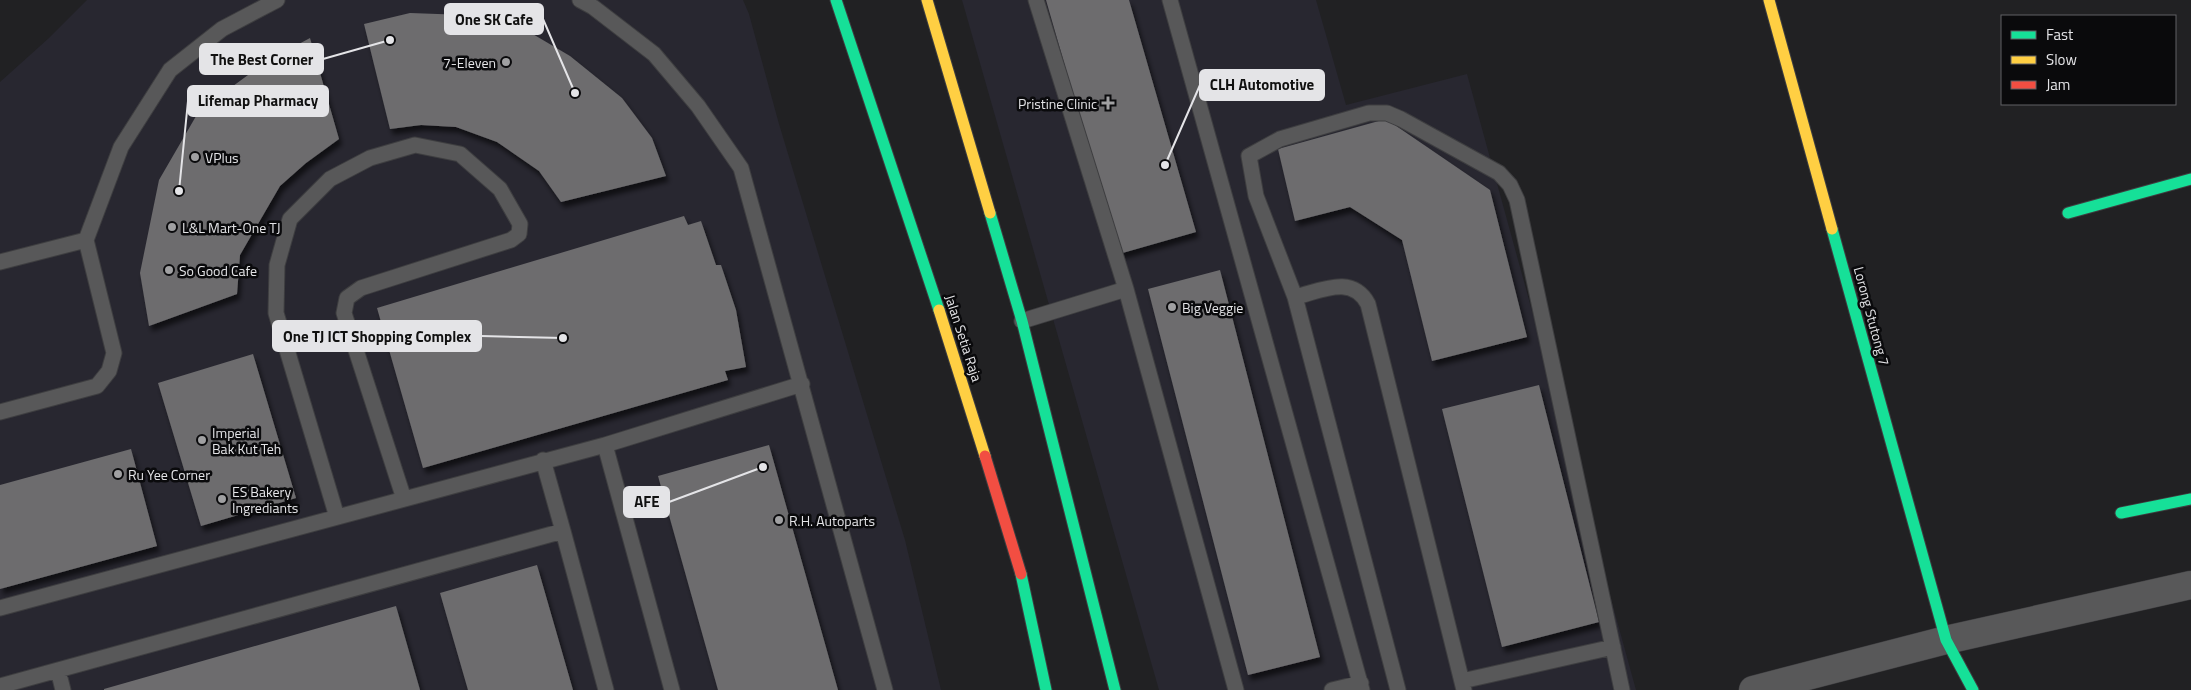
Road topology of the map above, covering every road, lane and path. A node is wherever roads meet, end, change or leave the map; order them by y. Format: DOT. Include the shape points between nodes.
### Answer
graph roads {
  1 [pos="277,0"];
  2 [pos="580,0"];
  3 [pos="836,0"];
  4 [pos="927,0"];
  5 [pos="1036,0"];
  6 [pos="1170,0"];
  7 [pos="1769,0"];
  8 [pos="2191,179"];
  9 [pos="2068,213"];
  10 [pos="86,240"];
  11 [pos="0,262"];
  12 [pos="1126,289"];
  13 [pos="1295,297"];
  14 [pos="1022,321"];
  15 [pos="802,384"];
  16 [pos="0,412"];
  17 [pos="605,445"];
  18 [pos="543,460"];
  19 [pos="404,499"];
  20 [pos="2191,499"];
  21 [pos="2120,514"];
  22 [pos="337,517"];
  23 [pos="563,531"];
  24 [pos="2191,585"];
  25 [pos="0,608"];
  26 [pos="1946,640"];
  27 [pos="1613,647"];
  28 [pos="58,670"];
  29 [pos="0,686"];
  30 [pos="1463,686"];
  31 [pos="1362,687"];
  32 [pos="64,690"];
  33 [pos="606,690"];
  34 [pos="672,690"];
  35 [pos="885,690"];
  36 [pos="1046,690"];
  37 [pos="1115,690"];
  38 [pos="1236,690"];
  39 [pos="1332,690"];
  40 [pos="1398,690"];
  41 [pos="1622,690"];
  42 [pos="1753,690"];
  43 [pos="1973,690"];
  1 -- 10 [label="lane" via="222,29 170,70 121,147"];
  2 -- 15 [label="lane" via="594,7 654,54 698,106 741,168"];
  3 -- 36 [label="main road, Jalan Setia Raja" via="948,337 1021,574"];
  4 -- 14 [label="main road"];
  5 -- 12 [label="lane"];
  6 -- 31 [label="lane"];
  7 -- 26 [label="main road, Lorong Stutong 7"];
  8 -- 9 [label="main road"];
  10 -- 11 [label="lane"];
  10 -- 16 [label="lane" via="114,353 109,371 97,386"];
  12 -- 14 [label="lane"];
  12 -- 38 [label="lane"];
  13 -- 27 [label="lane" via="1256,196 1249,156 1280,139 1369,113 1387,114 1499,173 1510,185 1517,200"];
  13 -- 30 [label="lane" via="1348,286 1357,290 1368,304"];
  13 -- 40 [label="lane"];
  14 -- 37 [label="main road"];
  15 -- 17 [label="lane"];
  15 -- 35 [label="lane"];
  17 -- 18 [label="lane"];
  17 -- 34 [label="lane"];
  18 -- 19 [label="lane"];
  18 -- 23 [label="lane"];
  19 -- 22 [label="lane"];
  19 -- 22 [label="lane" via="344,312 347,298 361,288 511,240 519,234 520,224 500,189 460,154 415,145 370,158 330,179 290,219 277,265 276,313"];
  20 -- 21 [label="main road"];
  22 -- 25 [label="lane"];
  23 -- 28 [label="lane"];
  23 -- 33 [label="lane"];
  24 -- 26 [label="street"];
  26 -- 42 [label="street"];
  26 -- 43 [label="main road, Lorong Stutong 7"];
  27 -- 30 [label="lane"];
  27 -- 41 [label="lane"];
  28 -- 29 [label="lane"];
  28 -- 32 [label="lane"];
  31 -- 39 [label="lane"];
}
